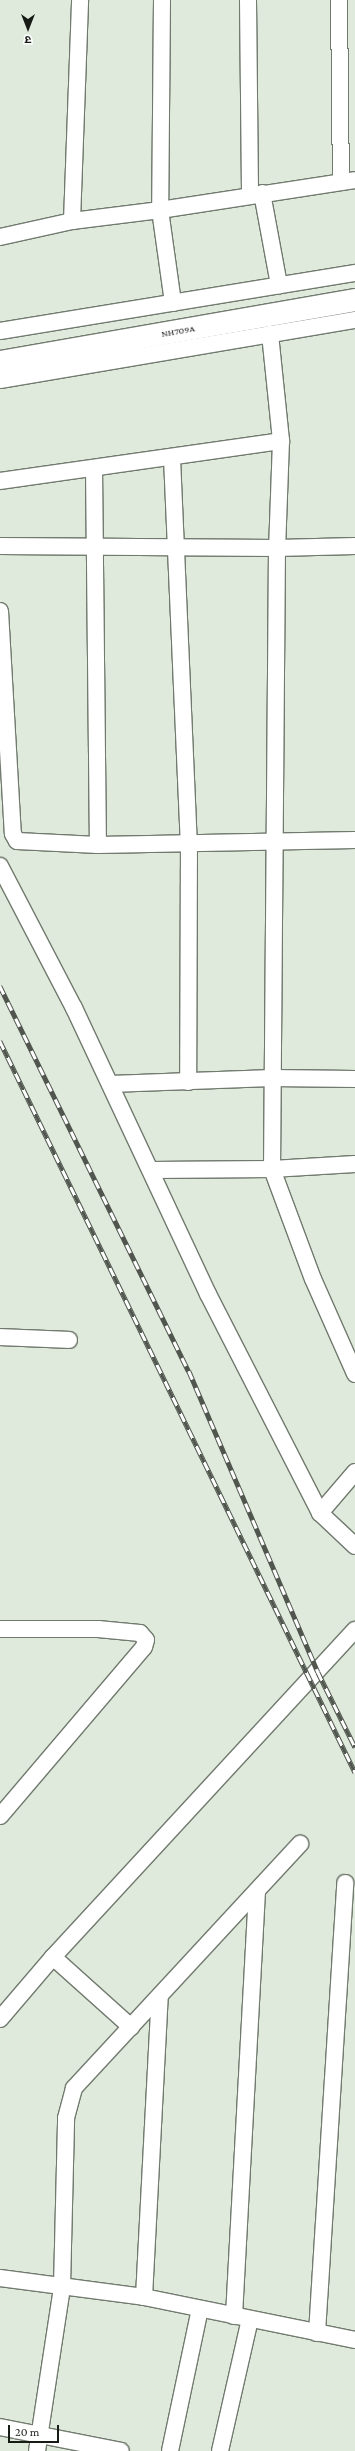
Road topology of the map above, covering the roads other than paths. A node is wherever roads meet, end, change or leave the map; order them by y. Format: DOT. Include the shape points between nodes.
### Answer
graph roads {
  1 [pos="80,0"];
  2 [pos="162,0"];
  3 [pos="248,0"];
  4 [pos="339,0"];
  5 [pos="348,181"];
  6 [pos="256,194"];
  7 [pos="160,210"];
  8 [pos="72,221"];
  9 [pos="0,237"];
  10 [pos="355,273"];
  11 [pos="279,286"];
  12 [pos="355,300"];
  13 [pos="173,303"];
  14 [pos="355,320"];
  15 [pos="0,331"];
  16 [pos="270,334"];
  17 [pos="0,362"];
  18 [pos="0,380"];
  19 [pos="281,442"];
  20 [pos="172,458"];
  21 [pos="94,468"];
  22 [pos="0,481"];
  23 [pos="95,545"];
  24 [pos="0,546"];
  25 [pos="176,546"];
  26 [pos="355,546"];
  27 [pos="277,548"];
  28 [pos="0,611"];
  29 [pos="276,840"];
  30 [pos="355,840"];
  31 [pos="189,841"];
  32 [pos="98,845"];
  33 [pos="0,866"];
  34 [pos="272,1078"];
  35 [pos="355,1080"];
  36 [pos="188,1082"];
  37 [pos="110,1084"];
  38 [pos="355,1164"];
  39 [pos="272,1169"];
  40 [pos="151,1170"];
  41 [pos="0,1337"];
  42 [pos="69,1340"];
  43 [pos="355,1374"];
  44 [pos="355,1472"];
  45 [pos="320,1513"];
  46 [pos="355,1546"];
  47 [pos="0,1629"];
  48 [pos="355,1630"];
  49 [pos="0,1816"];
  50 [pos="300,1844"];
  51 [pos="345,1883"];
  52 [pos="257,1892"];
  53 [pos="53,1957"];
  54 [pos="160,1996"];
  55 [pos="0,2019"];
  56 [pos="130,2027"];
  57 [pos="0,2278"];
  58 [pos="62,2287"];
  59 [pos="144,2298"];
  60 [pos="200,2309"];
  61 [pos="242,2318"];
  62 [pos="317,2333"];
  63 [pos="355,2340"];
  64 [pos="0,2427"];
  65 [pos="41,2434"];
  66 [pos="37,2451"];
  67 [pos="121,2451"];
  68 [pos="170,2451"];
  69 [pos="220,2451"];
  1 -- 8 [label="street"];
  2 -- 7 [label="street"];
  3 -- 6 [label="street"];
  4 -- 5 [label="street"];
  5 -- 6 [label="street"];
  6 -- 7 [label="street"];
  6 -- 11 [label="street"];
  7 -- 8 [label="street"];
  7 -- 13 [label="street"];
  8 -- 9 [label="street"];
  10 -- 11 [label="street"];
  11 -- 13 [label="street"];
  12 -- 17 [label="highway, NH709A"];
  13 -- 15 [label="street"];
  14 -- 16 [label="street"];
  16 -- 18 [label="street"];
  16 -- 19 [label="street"];
  19 -- 20 [label="street"];
  19 -- 27 [label="street"];
  20 -- 21 [label="street"];
  20 -- 25 [label="street"];
  21 -- 22 [label="street"];
  21 -- 23 [label="street"];
  23 -- 24 [label="street"];
  23 -- 25 [label="street"];
  23 -- 32 [label="street"];
  25 -- 27 [label="street"];
  25 -- 31 [label="street"];
  26 -- 27 [label="street"];
  27 -- 29 [label="street"];
  28 -- 32 [label="street" via="15,839 25,843"];
  29 -- 30 [label="street"];
  29 -- 31 [label="street"];
  29 -- 34 [label="street"];
  31 -- 32 [label="street"];
  31 -- 36 [label="street"];
  33 -- 37 [label="street"];
  34 -- 35 [label="street"];
  34 -- 36 [label="street"];
  34 -- 39 [label="street"];
  36 -- 37 [label="street"];
  37 -- 40 [label="street"];
  38 -- 39 [label="street"];
  39 -- 40 [label="street"];
  39 -- 43 [label="street" via="313,1279"];
  40 -- 45 [label="street" via="208,1294"];
  41 -- 42 [label="street"];
  44 -- 45 [label="street"];
  45 -- 46 [label="street"];
  47 -- 49 [label="street" via="98,1629 140,1633 146,1640 144,1647"];
  48 -- 53 [label="street"];
  50 -- 52 [label="street"];
  51 -- 62 [label="street"];
  52 -- 54 [label="street"];
  52 -- 61 [label="street"];
  53 -- 55 [label="street"];
  53 -- 56 [label="street"];
  54 -- 56 [label="street"];
  54 -- 59 [label="street"];
  56 -- 58 [label="street" via="74,2088 69,2103"];
  57 -- 58 [label="street"];
  58 -- 59 [label="street"];
  58 -- 65 [label="street"];
  59 -- 60 [label="street"];
  60 -- 61 [label="street"];
  60 -- 68 [label="street"];
  61 -- 62 [label="street"];
  61 -- 69 [label="street"];
  62 -- 63 [label="street"];
  64 -- 65 [label="street"];
  65 -- 66 [label="street"];
  65 -- 67 [label="street"];
}
